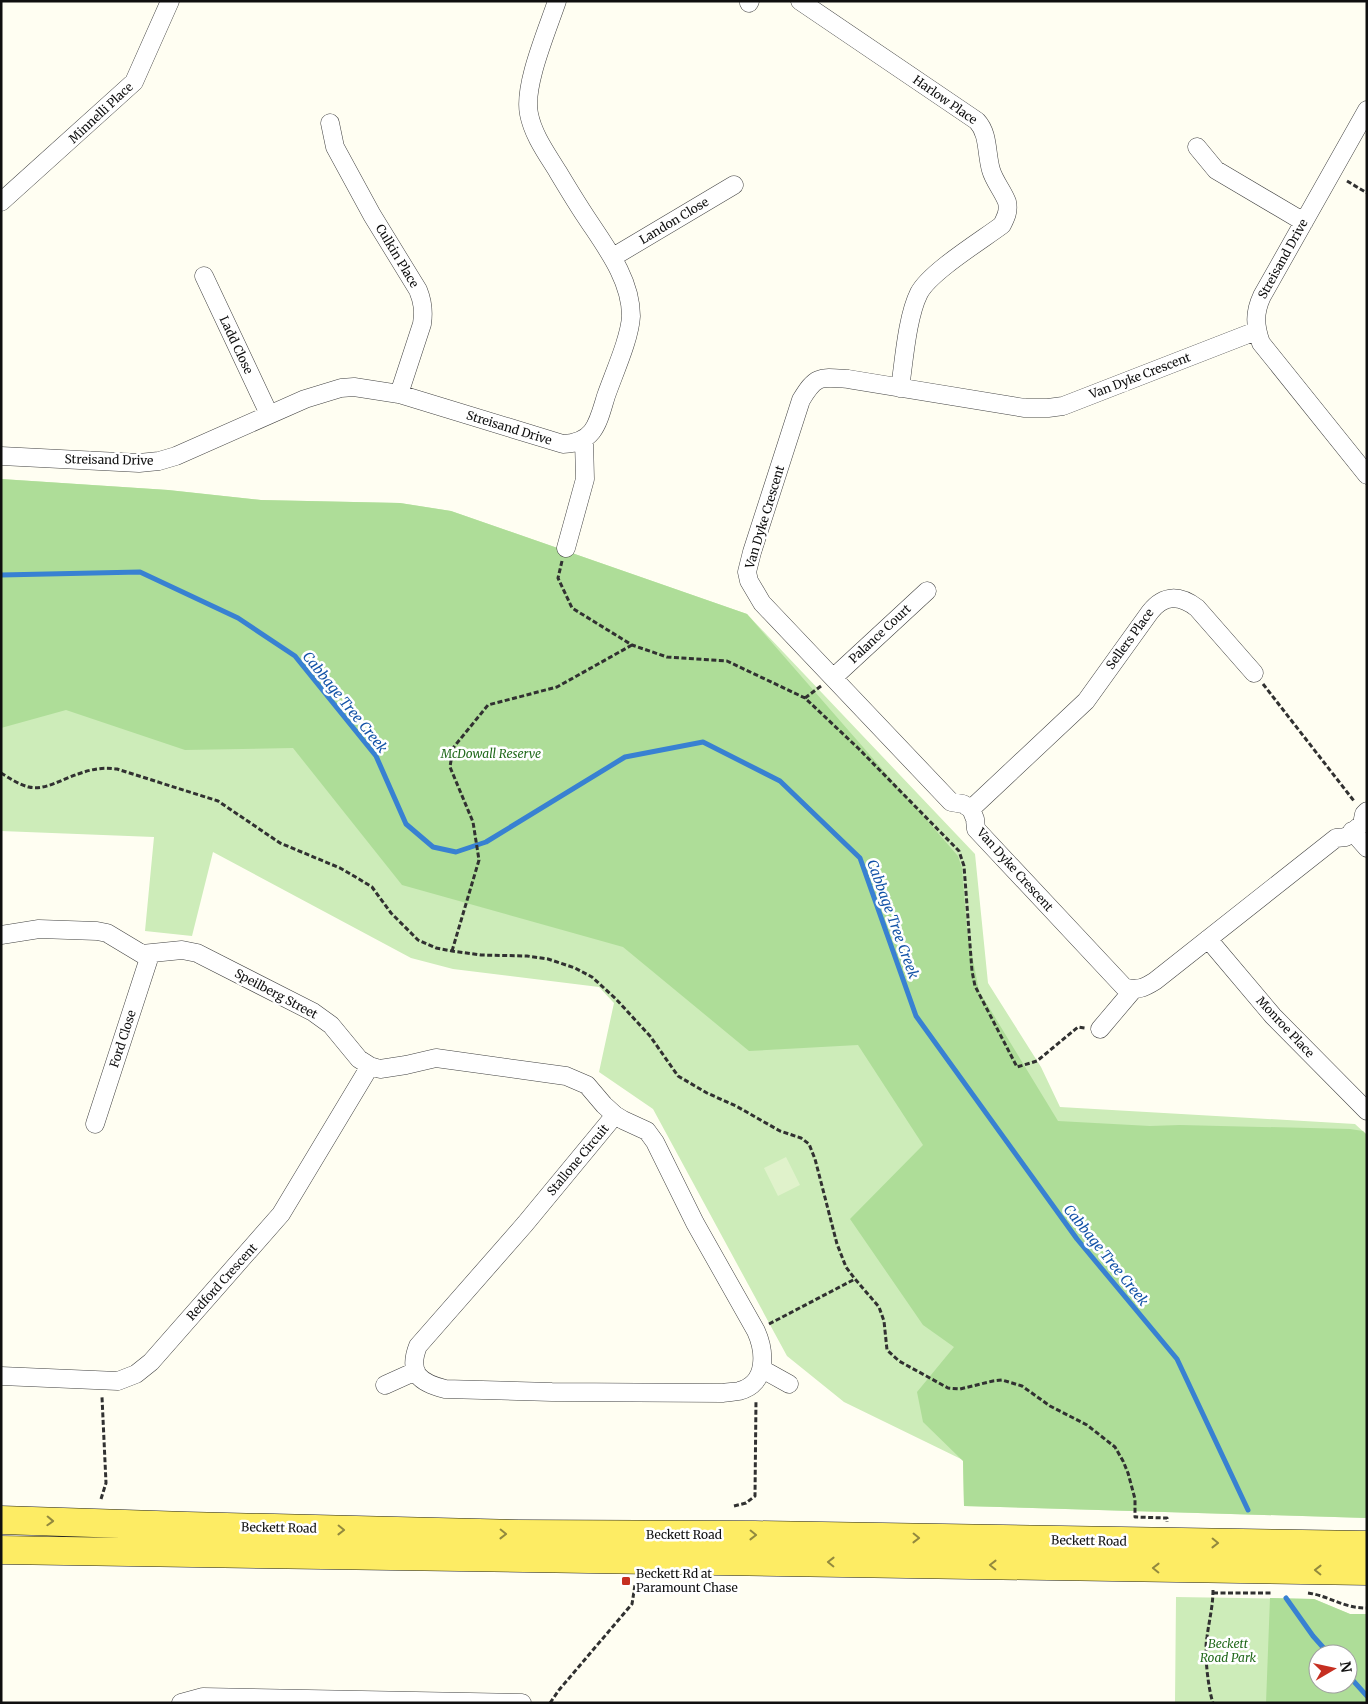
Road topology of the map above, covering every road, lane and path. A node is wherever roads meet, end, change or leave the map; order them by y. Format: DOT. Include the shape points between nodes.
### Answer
graph roads {
  1 [pos="170,1"];
  2 [pos="557,1"];
  3 [pos="800,1"];
  4 [pos="1367,110"];
  5 [pos="330,123"];
  6 [pos="1197,148"];
  7 [pos="1347,182"];
  8 [pos="734,186"];
  9 [pos="1367,193"];
  10 [pos="1,202"];
  11 [pos="1304,222"];
  12 [pos="613,257"];
  13 [pos="204,276"];
  14 [pos="1256,331"];
  15 [pos="900,388"];
  16 [pos="399,394"];
  17 [pos="269,414"];
  18 [pos="584,440"];
  19 [pos="1,456"];
  20 [pos="1367,475"];
  21 [pos="566,548"];
  22 [pos="927,591"];
  23 [pos="632,645"];
  24 [pos="1254,673"];
  25 [pos="834,677"];
  26 [pos="1,773"];
  27 [pos="971,809"];
  28 [pos="1365,813"];
  29 [pos="1352,831"];
  30 [pos="1367,848"];
  31 [pos="1,935"];
  32 [pos="1208,939"];
  33 [pos="452,951"];
  34 [pos="150,955"];
  35 [pos="1133,990"];
  36 [pos="1100,1029"];
  37 [pos="370,1066"];
  38 [pos="1367,1111"];
  39 [pos="615,1115"];
  40 [pos="95,1124"];
  41 [pos="855,1279"];
  42 [pos="756,1331"];
  43 [pos="762,1369"];
  44 [pos="416,1371"];
  45 [pos="1,1376"];
  46 [pos="101,1381"];
  47 [pos="789,1384"];
  48 [pos="385,1385"];
  49 [pos="748,1387"];
  50 [pos="101,1499"];
  51 [pos="734,1506"];
  52 [pos="1,1520"];
  53 [pos="1167,1528"];
  54 [pos="1367,1545"];
  55 [pos="1,1550"];
  56 [pos="1367,1572"];
  57 [pos="636,1585"];
  58 [pos="1213,1587"];
  59 [pos="1213,1593"];
  60 [pos="1277,1593"];
  61 [pos="1304,1593"];
  62 [pos="1367,1608"];
  63 [pos="180,1703"];
  64 [pos="522,1703"];
  65 [pos="550,1703"];
  66 [pos="1213,1703"];
  1 -- 10 [label="street, Minnelli Place" via="134,82"];
  2 -- 12 [label="street" via="529,85 529,116 534,133"];
  3 -- 15 [label="street, Harlow Place" via="977,121 983,127 992,174 1007,202 1008,214 1002,225 928,280 919,294"];
  4 -- 11 [label="street, Streisand Drive"];
  5 -- 16 [label="street, Culkin Place" via="335,147 423,302 422,324"];
  6 -- 11 [label="street" via="1216,170"];
  7 -- 9 [label="path"];
  8 -- 12 [label="street, Landon Close"];
  11 -- 14 [label="street, Streisand Drive" via="1257,307"];
  12 -- 18 [label="street" via="630,301 631,318 598,421 591,435"];
  13 -- 17 [label="street, Ladd Close"];
  14 -- 15 [label="street, Van Dyke Crescent" via="1063,406 1024,408"];
  14 -- 20 [label="street" via="1261,344"];
  15 -- 25 [label="street, Van Dyke Crescent" via="829,377 811,384 802,400 747,572 762,603"];
  16 -- 17 [label="street, Streisand Drive" via="341,388"];
  16 -- 18 [label="street, Streisand Drive" via="563,444"];
  17 -- 19 [label="street, Streisand Drive" via="159,461 115,463"];
  18 -- 21 [label="street" via="585,479"];
  21 -- 23 [label="path" via="558,578 572,608"];
  22 -- 25 [label="street, Palance Court"];
  23 -- 33 [label="path" via="558,687 488,705 453,748 450,767 473,822 479,860"];
  23 -- 36 [label="path" via="667,658 727,661 805,698 959,851 964,866 975,986 1017,1066 1037,1061 1078,1028"];
  24 -- 27 [label="street, Sellers Place" via="1193,605 1179,598 1163,600 1156,604 1086,701"];
  24 -- 28 [label="path"];
  25 -- 27 [label="street, Van Dyke Crescent" via="951,802"];
  26 -- 33 [label="path" via="34,788 92,769 117,769 218,801 280,843 340,868 372,887 391,913 418,940"];
  27 -- 35 [label="street, Van Dyke Crescent" via="976,829 1112,976"];
  28 -- 29 [label="street" via="1362,824"];
  29 -- 30 [label="street"];
  29 -- 32 [label="street" via="1346,837 1336,838"];
  31 -- 34 [label="street" via="39,929 97,931 108,933 142,954"];
  32 -- 35 [label="street" via="1155,981"];
  32 -- 38 [label="street, Monroe Place" via="1273,1016"];
  33 -- 41 [label="path" via="548,959 592,977 650,1036 678,1076 809,1144 837,1244 846,1267"];
  34 -- 37 [label="street, Speilberg Street" via="182,950 211,959 312,1012 331,1025 359,1059"];
  34 -- 40 [label="street, Ford Close"];
  35 -- 36 [label="street"];
  37 -- 39 [label="street" via="406,1065 436,1058 566,1076 586,1085"];
  37 -- 46 [label="street, Redford Crescent" via="281,1214 261,1238 151,1362 136,1374"];
  39 -- 42 [label="street, Stallone Circuit" via="648,1131"];
  39 -- 44 [label="street, Stallone Circuit" via="418,1346 413,1357"];
  41 -- 42 [label="path"];
  41 -- 53 [label="path" via="879,1307 887,1350 899,1361 948,1388 960,1390 1002,1380 1022,1386 1087,1426 1115,1447 1123,1461 1135,1499 1135,1517 1167,1518"];
  42 -- 43 [label="street, Stallone Circuit" via="764,1360"];
  43 -- 47 [label="street"];
  43 -- 49 [label="street"];
  44 -- 48 [label="street"];
  44 -- 49 [label="street" via="429,1385 445,1389 723,1393"];
  45 -- 46 [label="street, Redford Crescent"];
  46 -- 50 [label="path" via="106,1483"];
  49 -- 51 [label="path" via="757,1402 756,1496"];
  52 -- 54 [label="main road, Beckett Road, one-way" via="518,1534"];
  56 -- 55 [label="main road, Beckett Road, one-way"];
  57 -- 65 [label="path" via="632,1604"];
  58 -- 59 [label="path"];
  59 -- 60 [label="path"];
  59 -- 66 [label="path" via="1206,1639"];
  61 -- 62 [label="path"];
  63 -- 64 [label="street" via="203,1697"];
}
